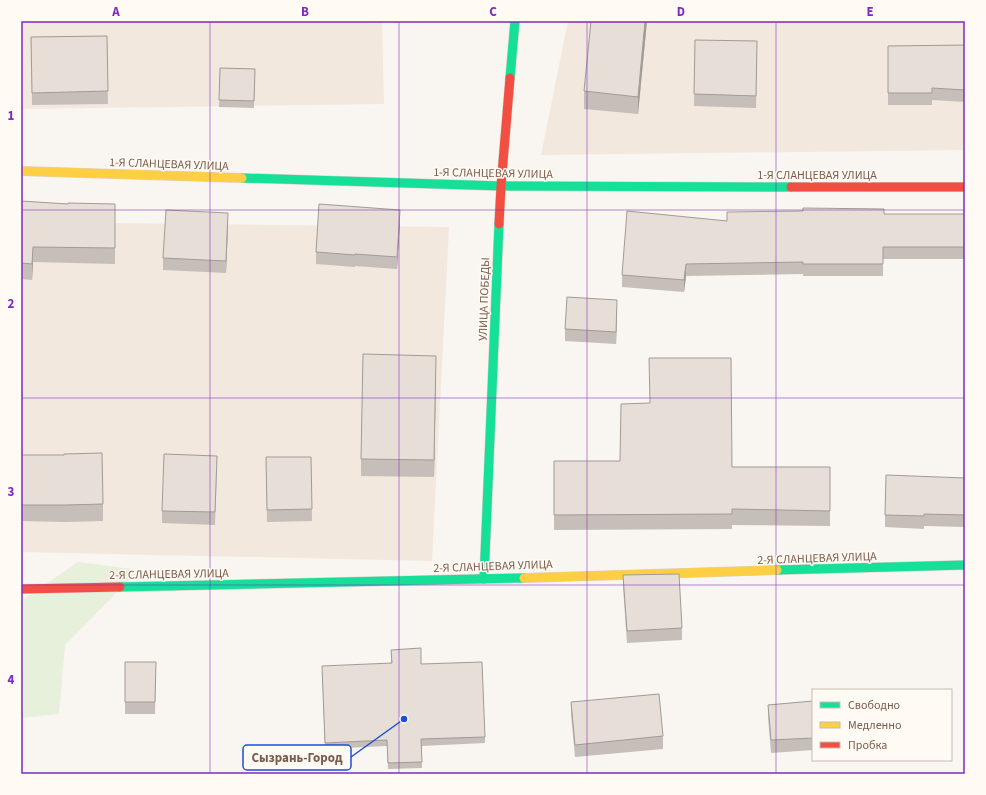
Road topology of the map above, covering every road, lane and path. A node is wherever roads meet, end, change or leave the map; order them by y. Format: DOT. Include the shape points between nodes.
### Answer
graph roads {
  1 [pos="515,21"];
  2 [pos="21,171"];
  3 [pos="501,186"];
  4 [pos="965,188"];
  5 [pos="965,565"];
  6 [pos="484,579"];
  7 [pos="21,589"];
  1 -- 3 [label="street, УЛИЦА ПОБЕДЫ"];
  2 -- 3 [label="street, 1-Я СЛАНЦЕВАЯ УЛИЦА"];
  3 -- 4 [label="street, 1-Я СЛАНЦЕВАЯ УЛИЦА"];
  3 -- 6 [label="street, УЛИЦА ПОБЕДЫ"];
  5 -- 6 [label="street, 2-Я СЛАНЦЕВАЯ УЛИЦА"];
  6 -- 7 [label="street, 2-Я СЛАНЦЕВАЯ УЛИЦА"];
}
